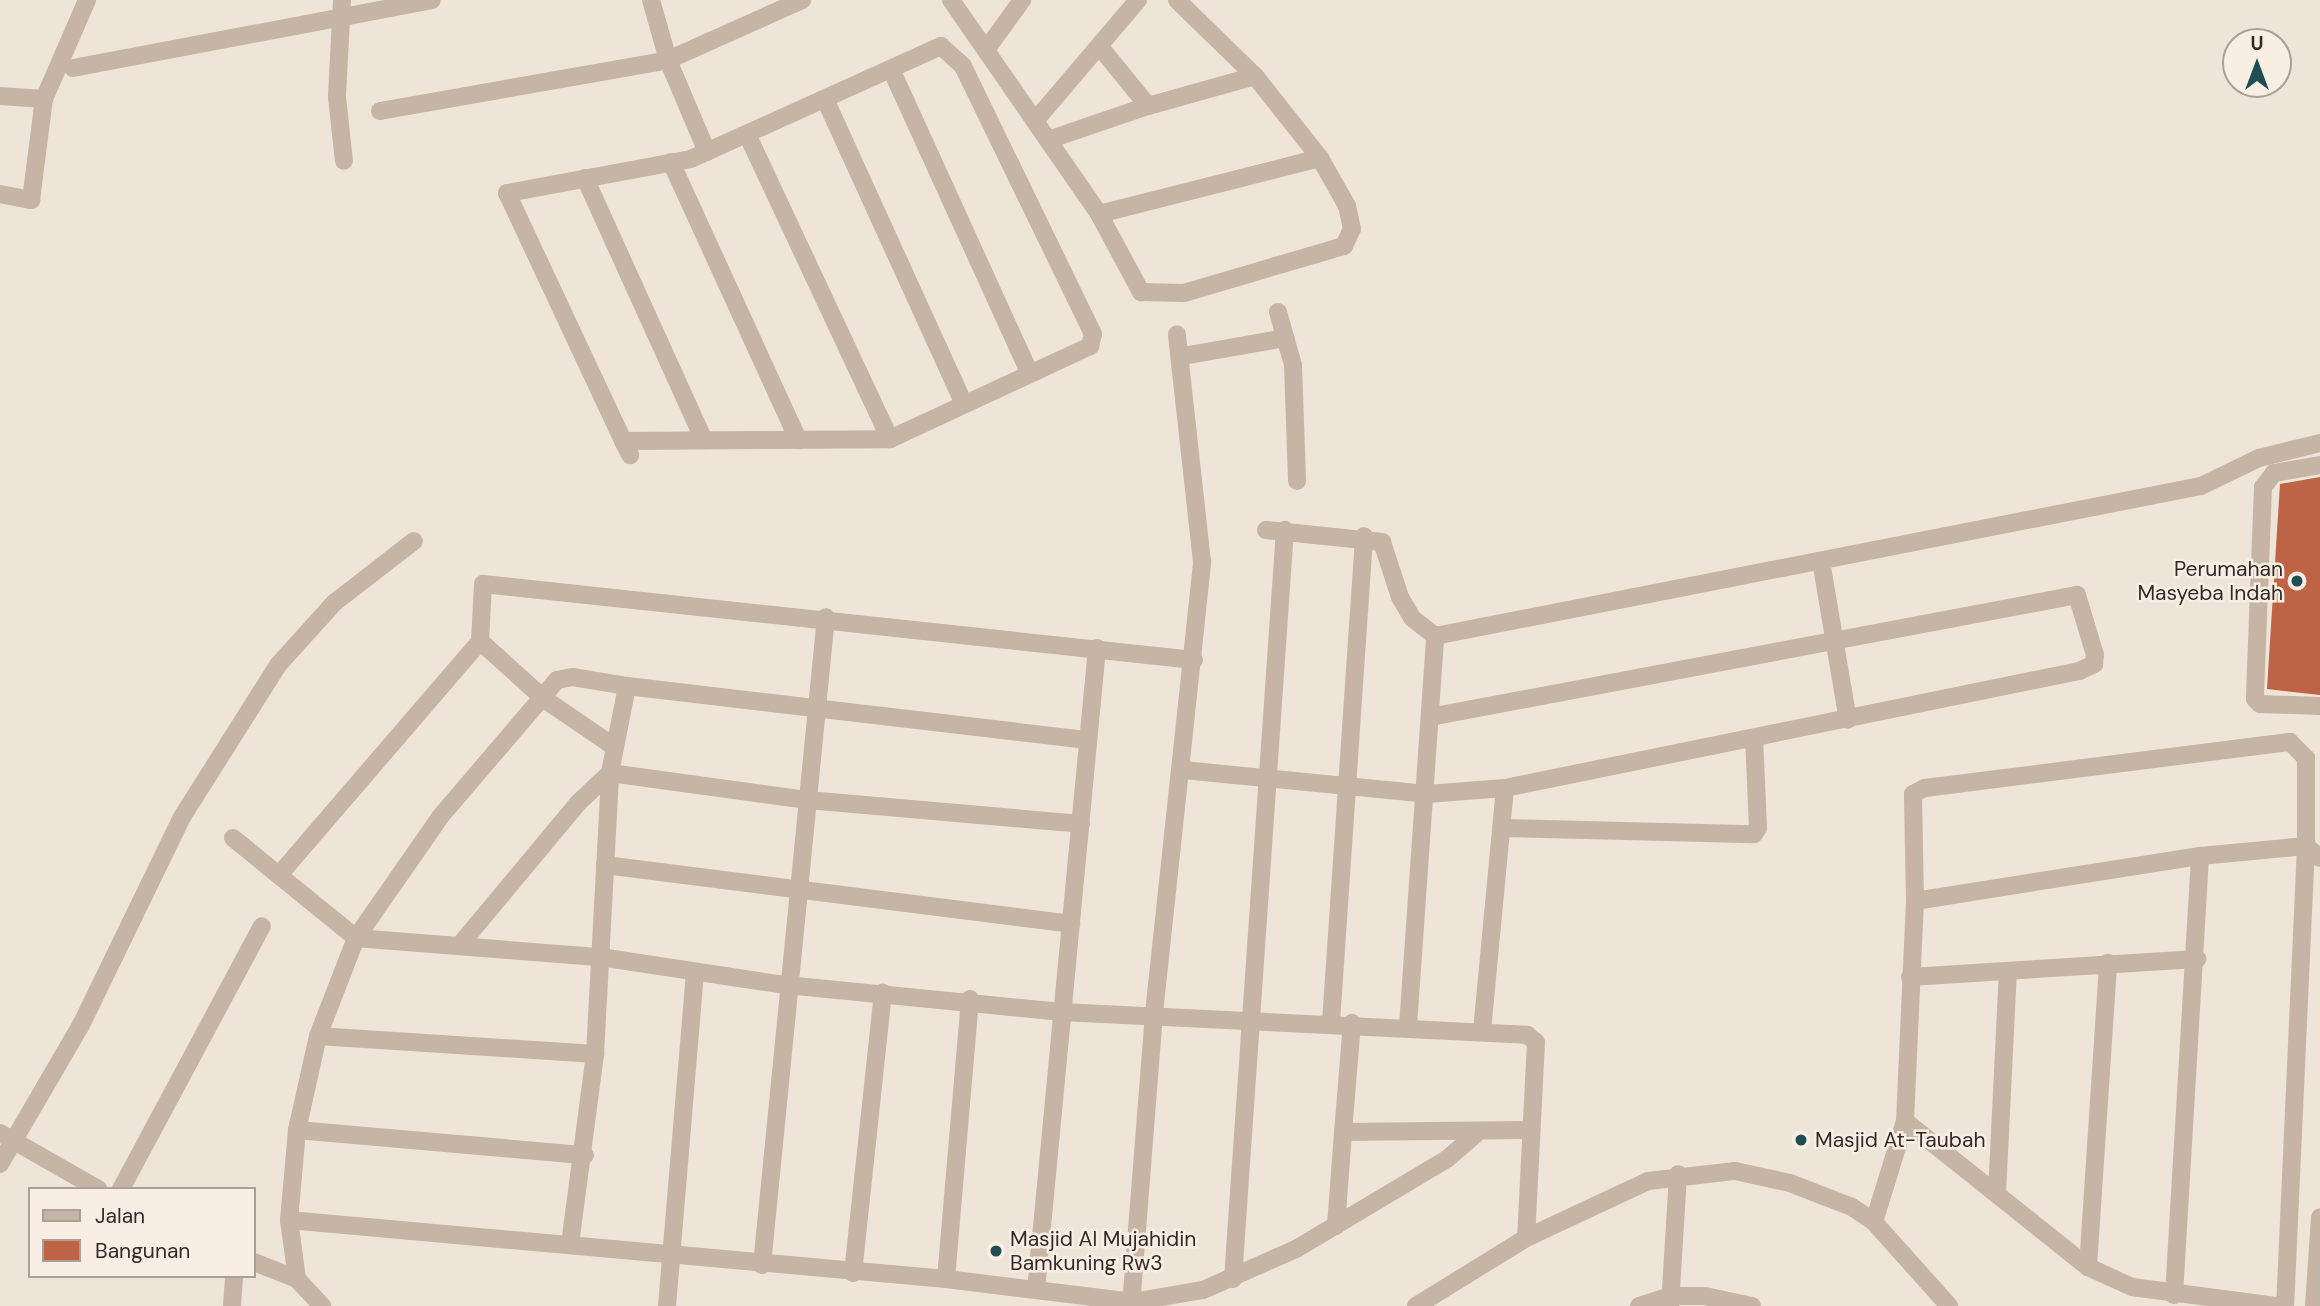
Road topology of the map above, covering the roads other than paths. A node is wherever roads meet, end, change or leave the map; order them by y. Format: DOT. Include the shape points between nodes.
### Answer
graph roads {
  1 [pos="87,0"];
  2 [pos="432,0"];
  3 [pos="651,0"];
  4 [pos="802,0"];
  5 [pos="951,0"];
  6 [pos="1022,0"];
  7 [pos="1138,0"];
  8 [pos="1177,0"];
  9 [pos="342,7"];
  10 [pos="1100,47"];
  11 [pos="986,50"];
  12 [pos="668,60"];
  13 [pos="73,68"];
  14 [pos="891,69"];
  15 [pos="1255,76"];
  16 [pos="0,96"];
  17 [pos="44,99"];
  18 [pos="825,99"];
  19 [pos="1148,106"];
  20 [pos="380,111"];
  21 [pos="1035,121"];
  22 [pos="747,134"];
  23 [pos="1048,140"];
  24 [pos="707,152"];
  25 [pos="1320,158"];
  26 [pos="344,161"];
  27 [pos="671,162"];
  28 [pos="585,178"];
  29 [pos="0,194"];
  30 [pos="1099,214"];
  31 [pos="1278,312"];
  32 [pos="1177,334"];
  33 [pos="1284,338"];
  34 [pos="1183,356"];
  35 [pos="1030,374"];
  36 [pos="964,404"];
  37 [pos="890,439"];
  38 [pos="704,440"];
  39 [pos="798,440"];
  40 [pos="2320,443"];
  41 [pos="2320,466"];
  42 [pos="1297,481"];
  43 [pos="1266,530"];
  44 [pos="1285,530"];
  45 [pos="1364,536"];
  46 [pos="414,541"];
  47 [pos="1821,561"];
  48 [pos="826,617"];
  49 [pos="1435,636"];
  50 [pos="1837,638"];
  51 [pos="481,641"];
  52 [pos="1097,649"];
  53 [pos="1194,660"];
  54 [pos="627,686"];
  55 [pos="543,698"];
  56 [pos="2320,706"];
  57 [pos="815,709"];
  58 [pos="1430,717"];
  59 [pos="1848,720"];
  60 [pos="1754,738"];
  61 [pos="1088,740"];
  62 [pos="613,746"];
  63 [pos="1182,770"];
  64 [pos="610,773"];
  65 [pos="1269,780"];
  66 [pos="1346,788"];
  67 [pos="1505,788"];
  68 [pos="1427,794"];
  69 [pos="808,800"];
  70 [pos="1081,824"];
  71 [pos="1501,828"];
  72 [pos="233,838"];
  73 [pos="2313,852"];
  74 [pos="2200,856"];
  75 [pos="605,866"];
  76 [pos="279,875"];
  77 [pos="798,890"];
  78 [pos="1915,901"];
  79 [pos="1071,924"];
  80 [pos="262,926"];
  81 [pos="356,938"];
  82 [pos="459,946"];
  83 [pos="600,957"];
  84 [pos="2197,959"];
  85 [pos="2108,963"];
  86 [pos="2008,971"];
  87 [pos="695,974"];
  88 [pos="1910,976"];
  89 [pos="786,985"];
  90 [pos="883,993"];
  91 [pos="970,999"];
  92 [pos="1062,1012"];
  93 [pos="1154,1013"];
  94 [pos="1252,1021"];
  95 [pos="1331,1022"];
  96 [pos="1352,1023"];
  97 [pos="1408,1026"];
  98 [pos="1482,1031"];
  99 [pos="318,1036"];
  100 [pos="595,1054"];
  101 [pos="1905,1121"];
  102 [pos="297,1130"];
  103 [pos="1531,1130"];
  104 [pos="1343,1132"];
  105 [pos="1477,1133"];
  106 [pos="6,1139"];
  107 [pos="585,1155"];
  108 [pos="0,1164"];
  109 [pos="1678,1174"];
  110 [pos="95,1187"];
  111 [pos="122,1187"];
  112 [pos="1997,1194"];
  113 [pos="2320,1217"];
  114 [pos="289,1220"];
  115 [pos="1874,1222"];
  116 [pos="1336,1226"];
  117 [pos="1525,1238"];
  118 [pos="570,1244"];
  119 [pos="672,1253"];
  120 [pos="256,1263"];
  121 [pos="762,1265"];
  122 [pos="2088,1267"];
  123 [pos="853,1273"];
  124 [pos="234,1278"];
  125 [pos="297,1279"];
  126 [pos="946,1279"];
  127 [pos="1233,1279"];
  128 [pos="1036,1290"];
  129 [pos="2174,1295"];
  130 [pos="1670,1301"];
  131 [pos="1132,1304"];
  132 [pos="232,1306"];
  133 [pos="322,1306"];
  134 [pos="667,1306"];
  135 [pos="1416,1306"];
  136 [pos="1639,1306"];
  137 [pos="1752,1306"];
  138 [pos="1949,1306"];
  139 [pos="2276,1306"];
  140 [pos="2285,1306"];
  141 [pos="2314,1306"];
  1 -- 17 [label="street"];
  2 -- 9 [label="street"];
  3 -- 12 [label="street"];
  4 -- 12 [label="street"];
  5 -- 11 [label="street"];
  6 -- 11 [label="street"];
  7 -- 10 [label="street"];
  8 -- 15 [label="street"];
  9 -- 13 [label="street"];
  9 -- 26 [label="street" via="337,97"];
  10 -- 19 [label="street"];
  10 -- 21 [label="street"];
  11 -- 21 [label="street"];
  12 -- 20 [label="street"];
  12 -- 24 [label="street"];
  14 -- 18 [label="street"];
  14 -- 35 [label="street"];
  14 -- 35 [label="street" via="941,47 963,66 1093,334 1090,346"];
  15 -- 19 [label="street"];
  15 -- 25 [label="street"];
  16 -- 17 [label="street"];
  17 -- 29 [label="street" via="31,200"];
  18 -- 22 [label="street"];
  18 -- 36 [label="street"];
  19 -- 23 [label="street"];
  21 -- 23 [label="street"];
  22 -- 24 [label="street"];
  22 -- 37 [label="street"];
  23 -- 30 [label="street"];
  24 -- 27 [label="street"];
  25 -- 30 [label="street"];
  25 -- 30 [label="street" via="1347,206 1352,229 1344,246 1184,293 1150,294 1135,288"];
  27 -- 28 [label="street"];
  27 -- 39 [label="street"];
  28 -- 38 [label="street"];
  28 -- 38 [label="street" via="507,193 627,448"];
  31 -- 33 [label="street"];
  32 -- 34 [label="street"];
  33 -- 34 [label="street"];
  33 -- 42 [label="street" via="1293,365"];
  34 -- 53 [label="street" via="1202,562"];
  35 -- 36 [label="street"];
  36 -- 37 [label="street"];
  37 -- 39 [label="street"];
  38 -- 39 [label="street"];
  40 -- 47 [label="street" via="2259,458 2201,486"];
  41 -- 56 [label="street" via="2274,473 2263,487 2255,699 2260,704"];
  43 -- 44 [label="street"];
  44 -- 45 [label="street"];
  44 -- 65 [label="street"];
  45 -- 49 [label="street" via="1386,544 1400,597 1412,618"];
  45 -- 66 [label="street"];
  46 -- 106 [label="street" via="334,603 278,665 182,817 87,1014"];
  47 -- 49 [label="street"];
  47 -- 50 [label="street"];
  48 -- 51 [label="street" via="493,582 480,590"];
  48 -- 52 [label="street"];
  48 -- 57 [label="street"];
  49 -- 58 [label="street"];
  50 -- 58 [label="street"];
  50 -- 59 [label="street"];
  50 -- 59 [label="street" via="2077,595 2095,655 2094,664 2078,671"];
  51 -- 55 [label="street"];
  51 -- 76 [label="street"];
  52 -- 53 [label="street"];
  52 -- 61 [label="street"];
  53 -- 63 [label="street"];
  54 -- 55 [label="street" via="565,676"];
  54 -- 57 [label="street"];
  54 -- 62 [label="street"];
  55 -- 62 [label="street"];
  55 -- 81 [label="street" via="440,817"];
  57 -- 61 [label="street"];
  57 -- 69 [label="street"];
  58 -- 68 [label="street"];
  59 -- 60 [label="street"];
  60 -- 67 [label="street"];
  60 -- 71 [label="street" via="1754,834"];
  61 -- 70 [label="street"];
  62 -- 64 [label="street"];
  63 -- 65 [label="street"];
  63 -- 93 [label="street"];
  64 -- 69 [label="street"];
  64 -- 75 [label="street"];
  64 -- 82 [label="street" via="578,803"];
  65 -- 66 [label="street"];
  65 -- 94 [label="street"];
  66 -- 68 [label="street"];
  66 -- 95 [label="street"];
  67 -- 68 [label="street"];
  67 -- 71 [label="street"];
  68 -- 97 [label="street"];
  69 -- 70 [label="street"];
  69 -- 77 [label="street"];
  70 -- 79 [label="street"];
  71 -- 98 [label="street"];
  72 -- 76 [label="street"];
  73 -- 74 [label="street"];
  73 -- 78 [label="street" via="2306,758 2290,742 1925,788 1913,794 1909,807"];
  73 -- 140 [label="street"];
  74 -- 78 [label="street"];
  74 -- 84 [label="street"];
  75 -- 77 [label="street"];
  75 -- 83 [label="street"];
  76 -- 81 [label="street"];
  77 -- 79 [label="street"];
  77 -- 89 [label="street"];
  78 -- 88 [label="street"];
  79 -- 92 [label="street"];
  80 -- 111 [label="street"];
  81 -- 82 [label="street"];
  81 -- 99 [label="street"];
  82 -- 83 [label="street"];
  83 -- 87 [label="street"];
  83 -- 100 [label="street"];
  84 -- 85 [label="street"];
  84 -- 129 [label="street"];
  85 -- 86 [label="street"];
  85 -- 122 [label="street"];
  86 -- 88 [label="street"];
  86 -- 112 [label="street"];
  87 -- 89 [label="street"];
  87 -- 119 [label="street"];
  88 -- 101 [label="street"];
  89 -- 90 [label="street"];
  89 -- 121 [label="street"];
  90 -- 91 [label="street"];
  90 -- 123 [label="street"];
  91 -- 92 [label="street"];
  91 -- 126 [label="street"];
  92 -- 93 [label="street"];
  92 -- 128 [label="street"];
  93 -- 94 [label="street"];
  93 -- 131 [label="street"];
  94 -- 95 [label="street"];
  94 -- 127 [label="street"];
  95 -- 96 [label="street"];
  96 -- 97 [label="street"];
  96 -- 104 [label="street"];
  97 -- 98 [label="street"];
  98 -- 103 [label="street" via="1527,1035 1536,1042"];
  99 -- 100 [label="street"];
  99 -- 102 [label="street"];
  100 -- 107 [label="street"];
  101 -- 112 [label="street"];
  101 -- 115 [label="street"];
  102 -- 107 [label="street"];
  102 -- 114 [label="street"];
  103 -- 105 [label="street"];
  103 -- 117 [label="street"];
  104 -- 105 [label="street"];
  104 -- 116 [label="street"];
  105 -- 116 [label="street" via="1447,1160"];
  106 -- 108 [label="street"];
  106 -- 110 [label="street"];
  107 -- 118 [label="street"];
  109 -- 115 [label="street" via="1735,1171 1790,1182 1852,1207"];
  109 -- 117 [label="street" via="1648,1181"];
  109 -- 130 [label="street"];
  112 -- 122 [label="street"];
  113 -- 141 [label="street"];
  114 -- 118 [label="street"];
  114 -- 125 [label="street"];
  115 -- 138 [label="street"];
  116 -- 127 [label="street"];
  117 -- 135 [label="street"];
  118 -- 119 [label="street"];
  119 -- 121 [label="street"];
  119 -- 134 [label="street"];
  120 -- 125 [label="street"];
  121 -- 123 [label="street"];
  122 -- 129 [label="street" via="2132,1287"];
  123 -- 126 [label="street"];
  124 -- 132 [label="street"];
  125 -- 133 [label="street"];
  126 -- 128 [label="street"];
  127 -- 131 [label="street" via="1167,1299"];
  128 -- 131 [label="street"];
  129 -- 139 [label="street"];
  130 -- 136 [label="street"];
  130 -- 137 [label="street" via="1705,1296"];
}
